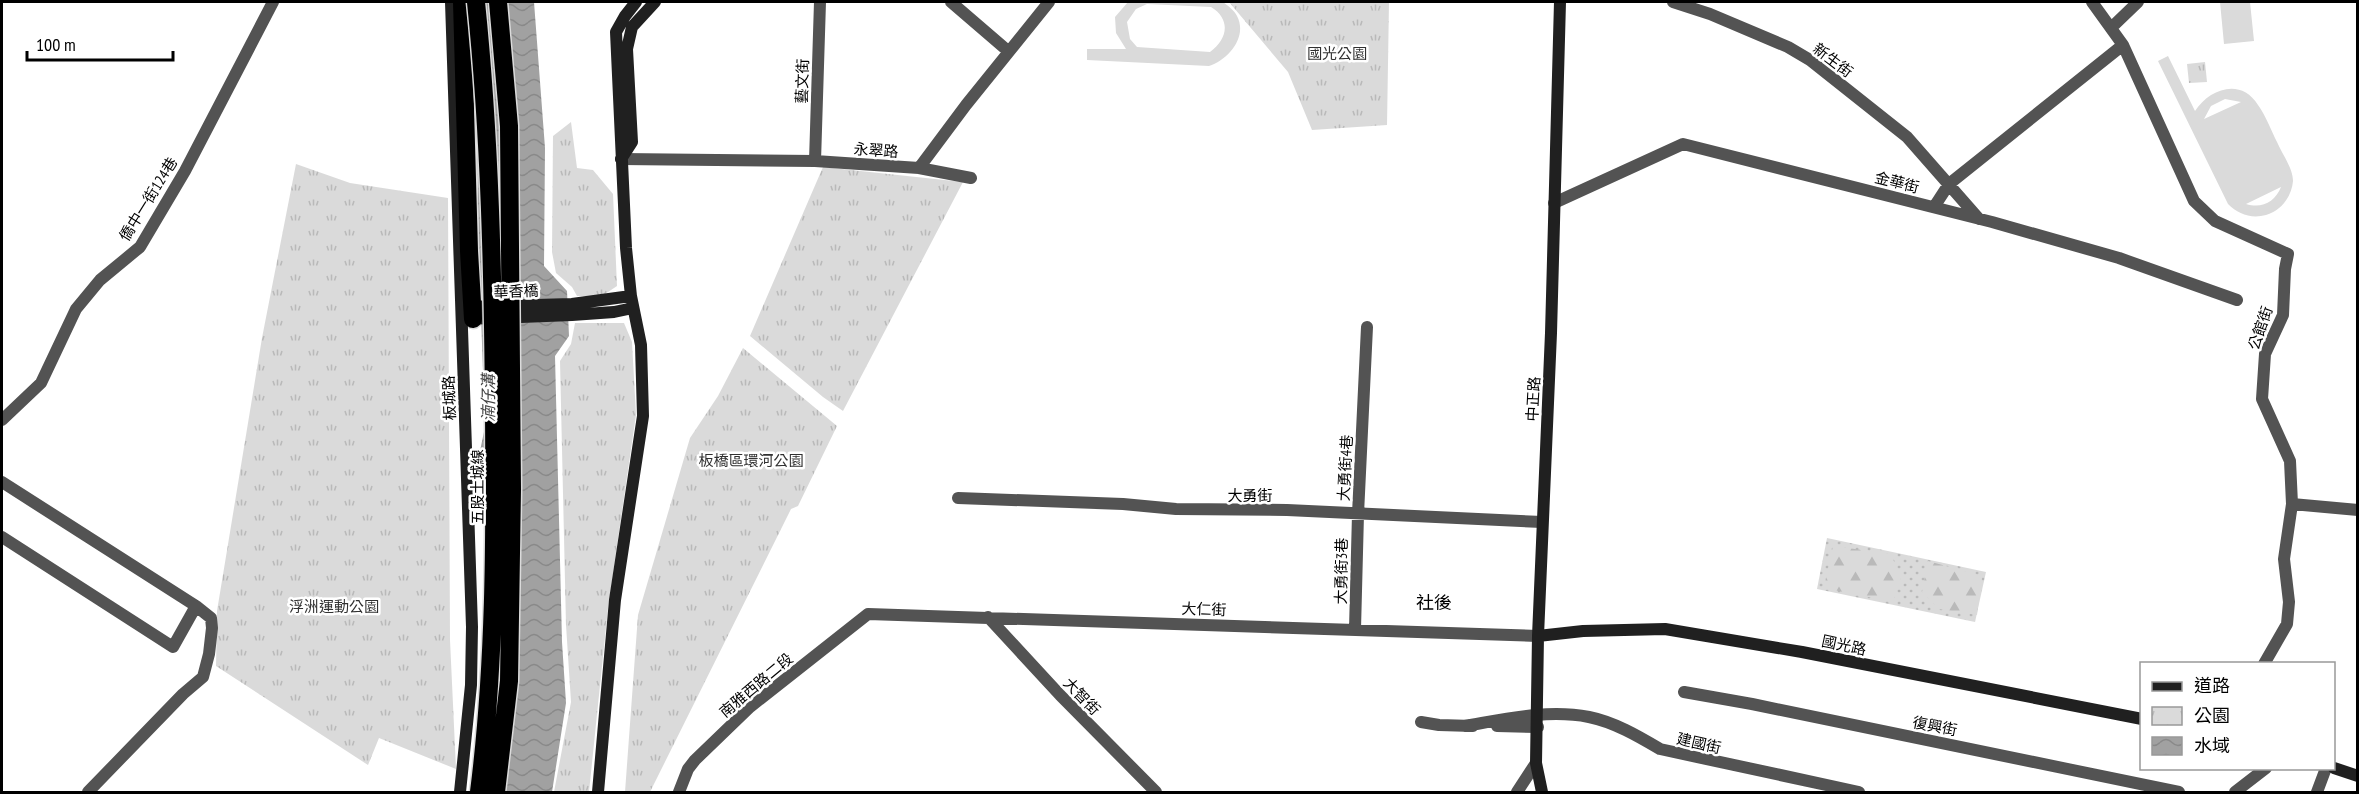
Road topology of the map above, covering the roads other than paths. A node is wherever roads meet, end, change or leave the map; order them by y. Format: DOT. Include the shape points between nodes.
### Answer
graph roads {
  1 [pos="273,2"];
  2 [pos="451,2"];
  3 [pos="462,2"];
  4 [pos="476,2"];
  5 [pos="498,2"];
  6 [pos="636,2"];
  7 [pos="655,2"];
  8 [pos="820,2"];
  9 [pos="951,2"];
  10 [pos="1049,2"];
  11 [pos="1560,2"];
  12 [pos="1672,2"];
  13 [pos="2092,2"];
  14 [pos="2138,2"];
  15 [pos="1692,4"];
  16 [pos="2112,27"];
  17 [pos="2123,45"];
  18 [pos="1008,51"];
  19 [pos="621,159"];
  20 [pos="815,161"];
  21 [pos="919,168"];
  22 [pos="971,178"];
  23 [pos="1948,184"];
  24 [pos="1554,203"];
  25 [pos="1934,207"];
  26 [pos="1979,219"];
  27 [pos="2237,300"];
  28 [pos="632,302"];
  29 [pos="470,313"];
  30 [pos="1367,327"];
  31 [pos="2,420"];
  32 [pos="2,482"];
  33 [pos="958,498"];
  34 [pos="2292,504"];
  35 [pos="2358,510"];
  36 [pos="1358,514"];
  37 [pos="1542,522"];
  38 [pos="2,537"];
  39 [pos="196,606"];
  40 [pos="868,614"];
  41 [pos="988,617"];
  42 [pos="1355,629"];
  43 [pos="1538,636"];
  44 [pos="2265,662"];
  45 [pos="1684,692"];
  46 [pos="2140,719"];
  47 [pos="1537,721"];
  48 [pos="1421,722"];
  49 [pos="1536,763"];
  50 [pos="2335,768"];
  51 [pos="2263,770"];
  52 [pos="2325,770"];
  53 [pos="2358,776"];
  54 [pos="87,792"];
  55 [pos="460,792"];
  56 [pos="479,792"];
  57 [pos="496,792"];
  58 [pos="598,792"];
  59 [pos="679,792"];
  60 [pos="1156,792"];
  61 [pos="1517,792"];
  62 [pos="1542,792"];
  63 [pos="1860,792"];
  64 [pos="2180,792"];
  65 [pos="2235,792"];
  66 [pos="2318,792"];
  1 -- 31 [label="street, 僑中一街124巷" via="185,171 140,247 100,280 76,309 41,383"];
  2 -- 29 [label="street, 板城路"];
  3 -- 29 [label="highway"];
  4 -- 56 [label="highway, 五股土城線, bridge" via="489,152 495,507 489,701"];
  5 -- 57 [label="highway, bridge" via="508,126 512,545 509,681"];
  6 -- 19 [label="street" via="616,32"];
  7 -- 19 [label="street" via="632,27 627,49 632,142"];
  8 -- 20 [label="street, 藝文街"];
  9 -- 18 [label="street"];
  10 -- 18 [label="street, 永翠路"];
  11 -- 24 [label="street, 中正路"];
  12 -- 15 [label="street, 新生街"];
  13 -- 16 [label="street, 公館街"];
  14 -- 16 [label="street"];
  15 -- 23 [label="street, 新生街" via="1810,60 1908,137"];
  16 -- 17 [label="street, 公館街"];
  17 -- 23 [label="street"];
  17 -- 34 [label="street, 公館街" via="2194,201 2215,220 2288,254 2283,315 2265,354 2262,399 2289,461"];
  18 -- 21 [label="street, 永翠路"];
  19 -- 20 [label="street, 永翠路"];
  19 -- 28 [label="street"];
  20 -- 21 [label="street, 永翠路"];
  21 -- 22 [label="street"];
  23 -- 25 [label="street"];
  23 -- 26 [label="street, 新生街"];
  24 -- 25 [label="street, 金華街" via="1683,144"];
  24 -- 37 [label="street, 中正路"];
  25 -- 26 [label="street, 金華街"];
  26 -- 27 [label="street, 金華街" via="2119,258"];
  28 -- 29 [label="street, 華香橋, bridge"];
  28 -- 58 [label="street" via="641,345 643,416 615,600"];
  29 -- 55 [label="street, 板城路" via="463,394 472,638"];
  30 -- 36 [label="street, 大勇街4巷"];
  32 -- 39 [label="street"];
  33 -- 36 [label="street, 大勇街"];
  34 -- 35 [label="street"];
  34 -- 44 [label="street, 公館街" via="2284,559 2289,602 2287,624"];
  36 -- 37 [label="street, 大勇街"];
  36 -- 42 [label="street, 大勇街3巷"];
  37 -- 43 [label="street, 中正路"];
  38 -- 39 [label="street" via="172,647"];
  39 -- 54 [label="street" via="210,618 212,628 203,677"];
  40 -- 41 [label="street, 大仁街"];
  40 -- 59 [label="street, 南雅西路二段" via="750,706 695,760"];
  41 -- 42 [label="street, 大仁街"];
  41 -- 60 [label="street, 大智街"];
  42 -- 43 [label="street, 大仁街"];
  43 -- 46 [label="street, 國光路" via="1665,629"];
  43 -- 47 [label="street, 中正路"];
  45 -- 64 [label="street, 復興街"];
  47 -- 48 [label="street, 建國街" via="1465,726"];
  47 -- 49 [label="street, 中正路"];
  47 -- 63 [label="street, 建國街" via="1589,717 1631,732 1659,750"];
  49 -- 61 [label="street"];
  49 -- 62 [label="street, 中正路"];
  50 -- 53 [label="street"];
  51 -- 65 [label="street"];
  52 -- 66 [label="street"];
}
